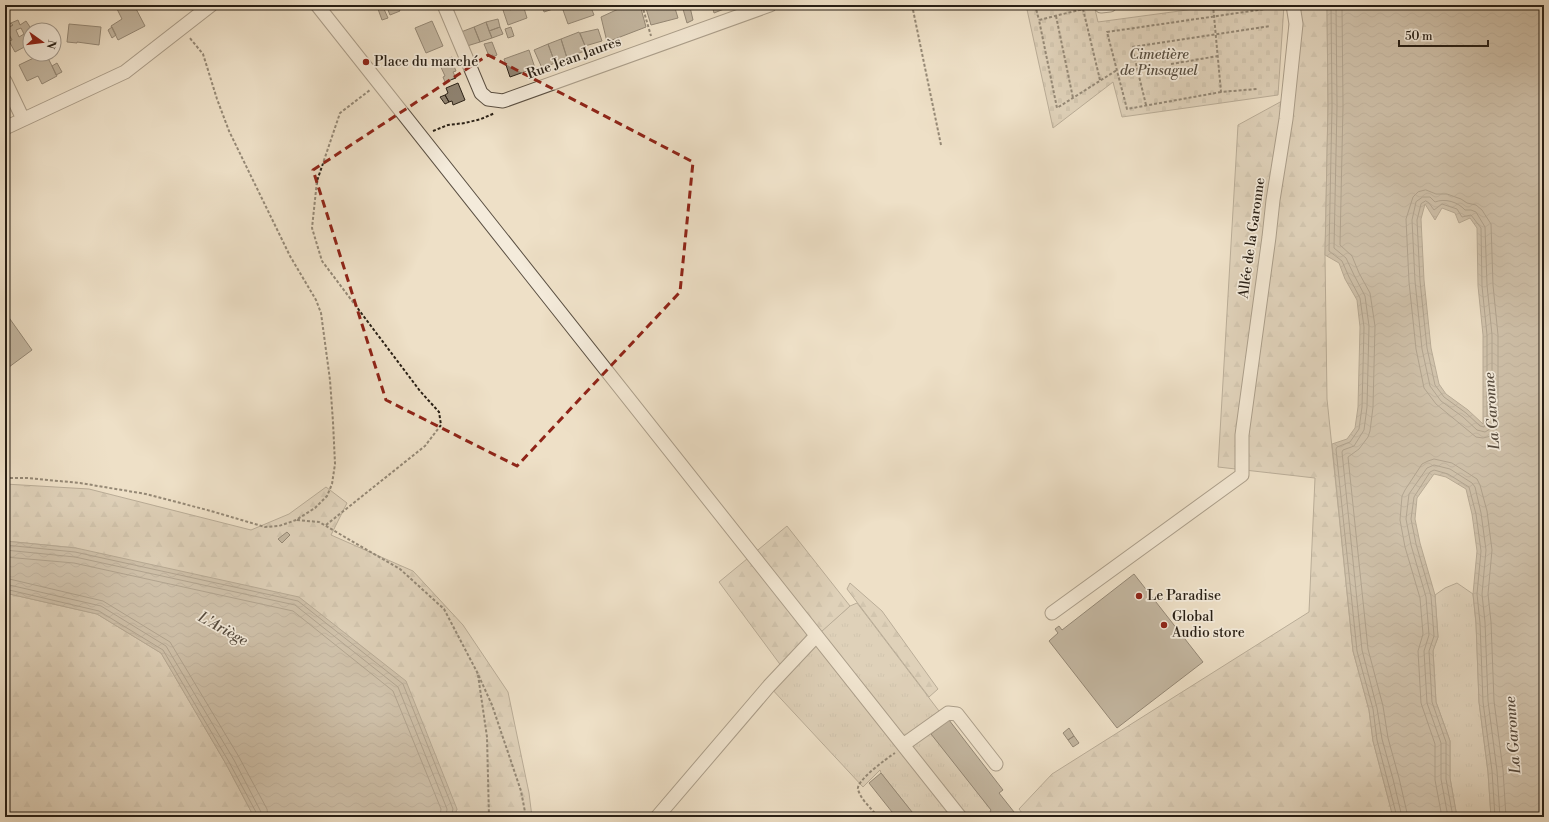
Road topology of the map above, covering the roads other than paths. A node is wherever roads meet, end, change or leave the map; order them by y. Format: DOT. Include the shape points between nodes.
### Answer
graph roads {
  1 [pos="211,5"];
  2 [pos="316,5"];
  3 [pos="444,5"];
  4 [pos="770,5"];
  5 [pos="1101,5"];
  6 [pos="1110,5"];
  7 [pos="1293,5"];
  8 [pos="745,9"];
  9 [pos="5,81"];
  10 [pos="23,119"];
  11 [pos="5,128"];
  12 [pos="1052,613"];
  13 [pos="816,636"];
  14 [pos="903,746"];
  15 [pos="996,764"];
  16 [pos="657,817"];
  17 [pos="960,817"];
  1 -- 10 [label="street" via="125,72"];
  2 -- 13 [label="street"];
  3 -- 8 [label="street, Rue Jean Jaurès" via="481,93 488,99 503,101 654,47"];
  4 -- 8 [label="street, Rue Jean Jaurès"];
  5 -- 6 [label="street"];
  7 -- 12 [label="street, Allée de la Garonne" via="1296,24 1286,119 1272,200 1242,435 1242,475"];
  9 -- 10 [label="street"];
  10 -- 11 [label="street"];
  13 -- 14 [label="street"];
  13 -- 16 [label="street" via="769,686"];
  14 -- 15 [label="street" via="948,713 957,714"];
  14 -- 17 [label="street"];
}
